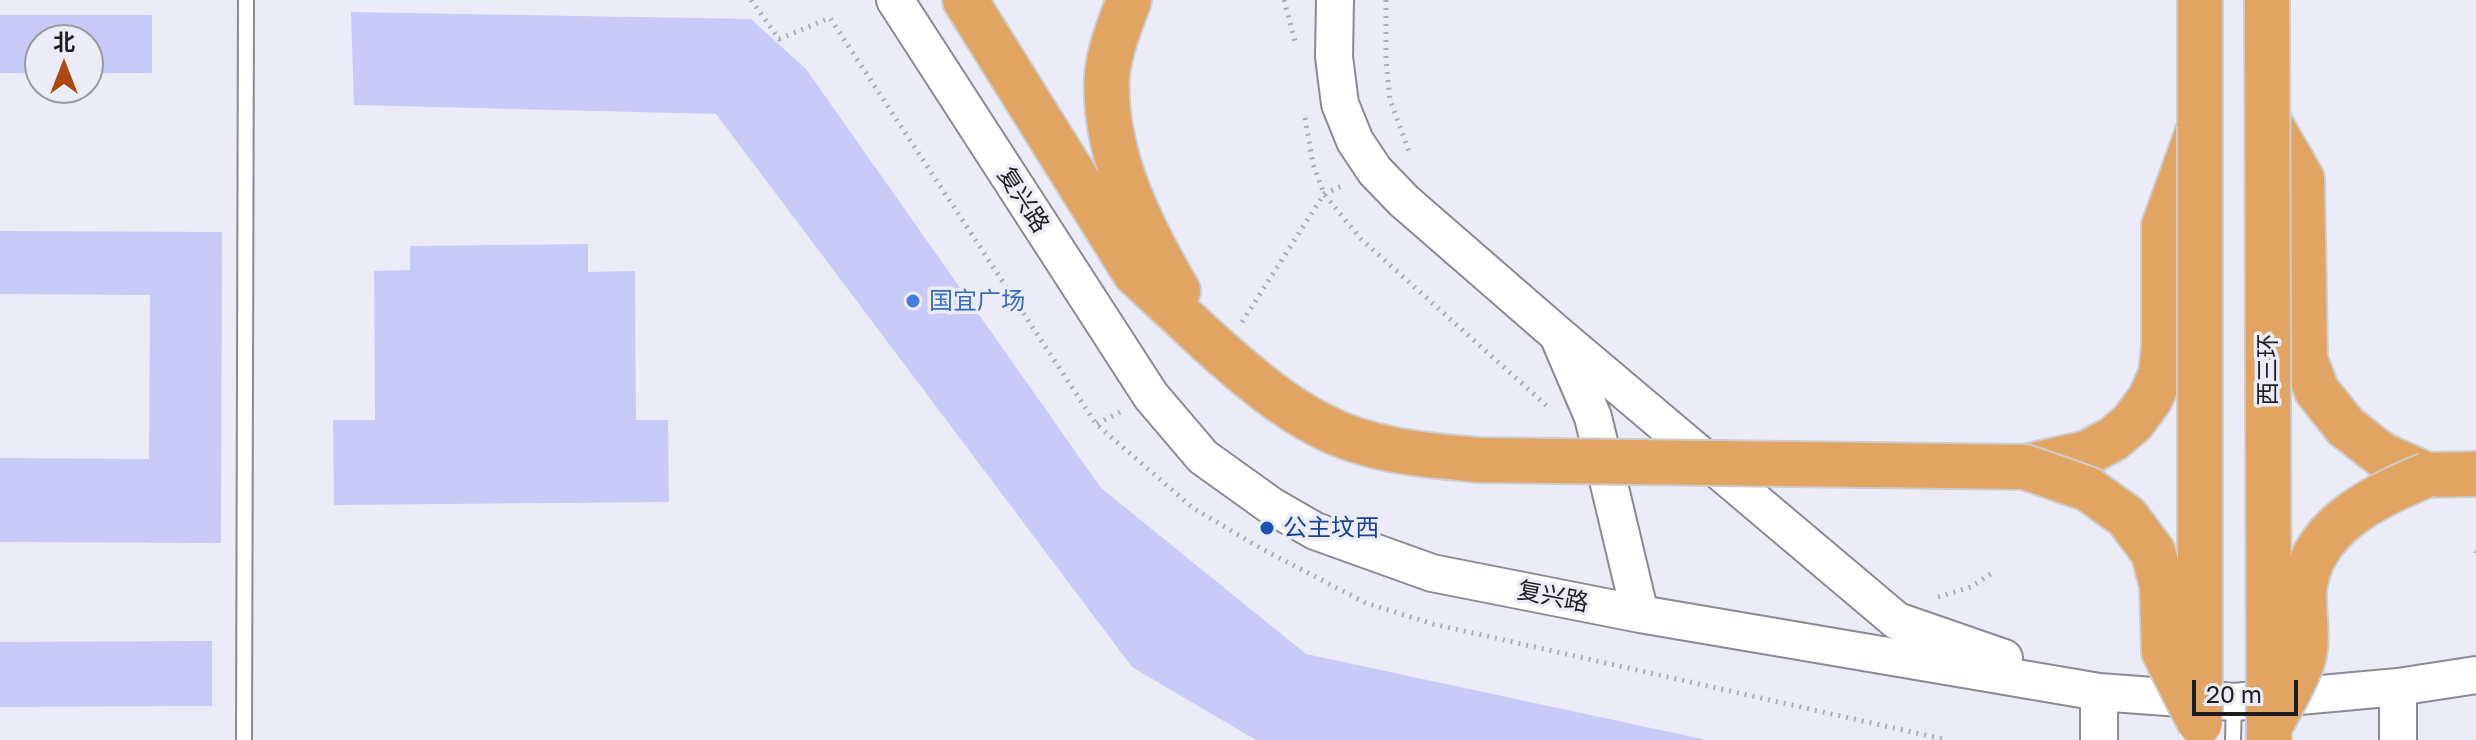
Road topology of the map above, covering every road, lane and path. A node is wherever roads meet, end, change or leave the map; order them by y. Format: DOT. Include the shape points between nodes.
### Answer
graph roads {
  1 [pos="246,0"];
  2 [pos="751,0"];
  3 [pos="895,0"];
  4 [pos="965,0"];
  5 [pos="1129,0"];
  6 [pos="1335,0"];
  7 [pos="2200,0"];
  8 [pos="2267,0"];
  9 [pos="2268,120"];
  10 [pos="2200,126"];
  11 [pos="1557,334"];
  12 [pos="1208,341"];
  13 [pos="2025,467"];
  14 [pos="2476,474"];
  15 [pos="2427,475"];
  16 [pos="1640,614"];
  17 [pos="2476,655"];
  18 [pos="2476,675"];
  19 [pos="2398,687"];
  20 [pos="2099,692"];
  21 [pos="2234,729"];
  22 [pos="244,740"];
  23 [pos="1947,740"];
  24 [pos="2099,740"];
  25 [pos="2398,740"];
  1 -- 22 [label="lane"];
  2 -- 23 [label="path" via="779,39 830,18 1096,424 1193,508 1366,603 1433,624"];
  3 -- 16 [label="street, 复兴路" via="1151,396 1203,457 1315,531 1432,573"];
  4 -- 12 [label="highway" via="1135,273"];
  5 -- 12 [label="highway" via="1107,76 1110,125 1143,225"];
  6 -- 11 [label="street" via="1340,104 1355,141 1404,201"];
  7 -- 10 [label="highway"];
  8 -- 9 [label="highway, 西三环, bridge"];
  9 -- 15 [label="highway" via="2302,179 2305,360 2317,391 2346,427 2382,455"];
  9 -- 21 [label="highway, 西三环, bridge"];
  10 -- 13 [label="highway, bridge" via="2164,226 2164,347 2161,374 2150,399 2113,439 2087,453"];
  10 -- 21 [label="highway, bridge"];
  11 -- 16 [label="street" via="1593,417"];
  11 -- 20 [label="street" via="1897,621"];
  12 -- 13 [label="highway, bridge" via="1281,401 1322,426 1408,453 1478,460"];
  13 -- 21 [label="highway, bridge" via="2088,489 2127,517 2153,552 2162,585 2164,652"];
  14 -- 15 [label="highway"];
  15 -- 21 [label="highway, bridge" via="2357,509 2329,534 2312,558 2304,589 2304,657"];
  16 -- 20 [label="street, 复兴路"];
  17 -- 19 [label="street"];
  18 -- 19 [label="street, 复兴路"];
  19 -- 21 [label="street, 复兴路"];
  19 -- 25 [label="street"];
  20 -- 21 [label="street, 复兴路"];
  20 -- 24 [label="street"];
}
